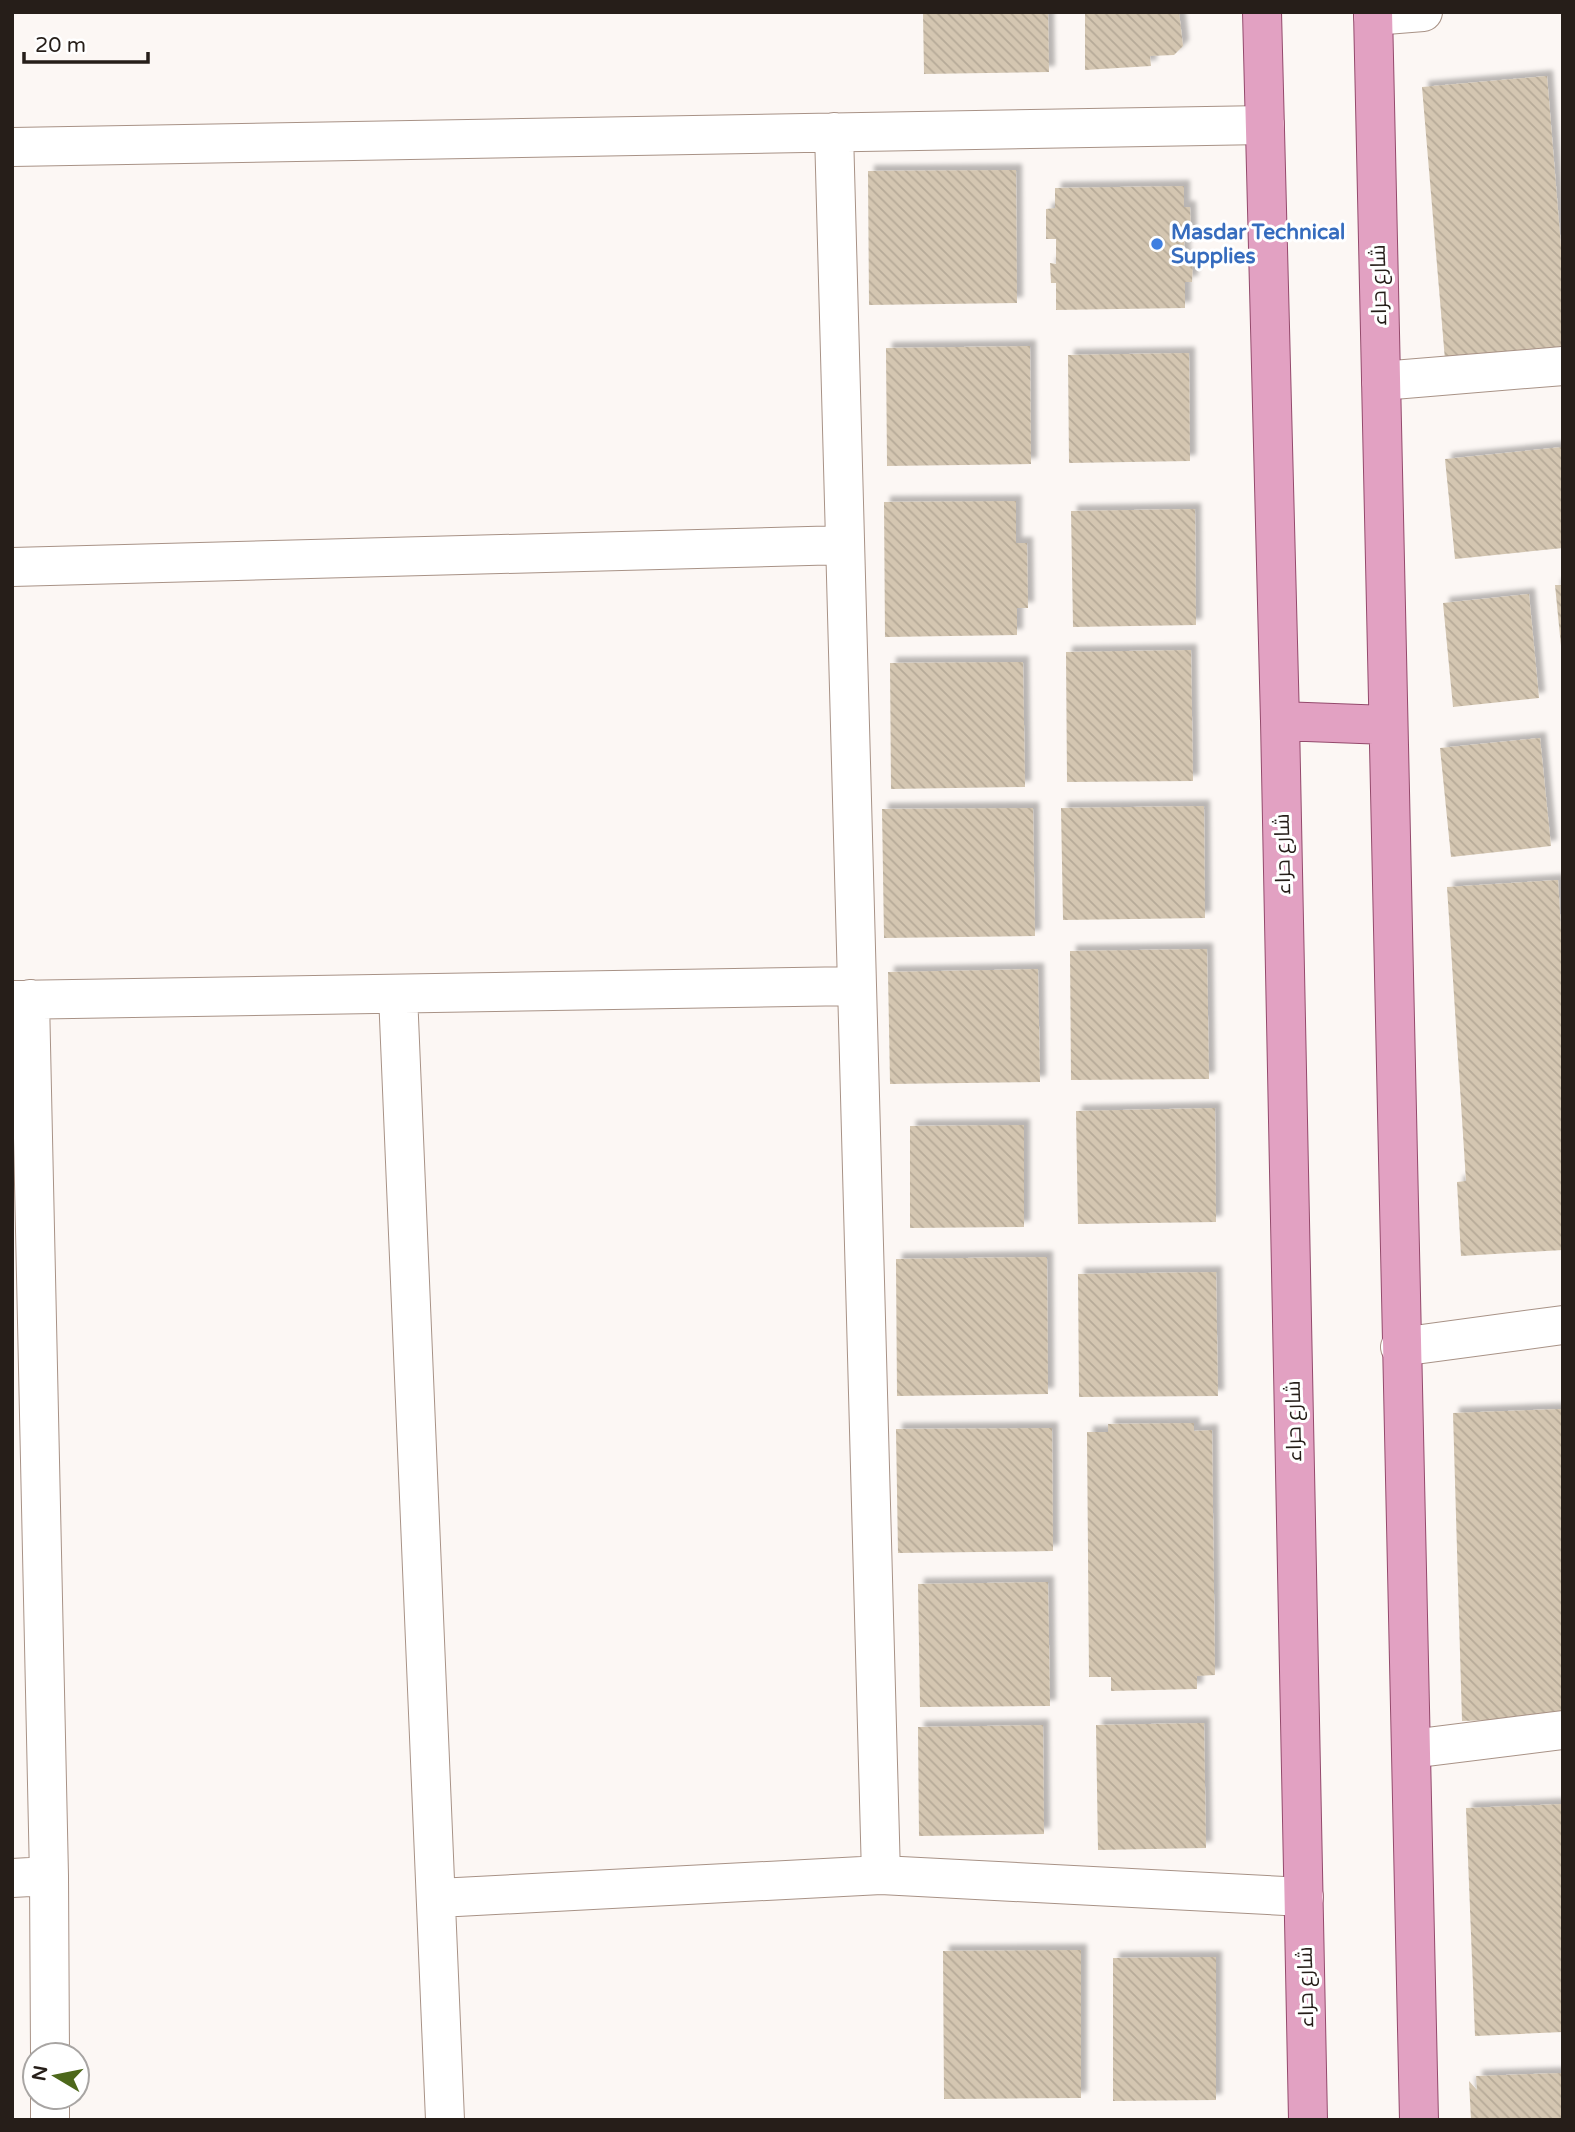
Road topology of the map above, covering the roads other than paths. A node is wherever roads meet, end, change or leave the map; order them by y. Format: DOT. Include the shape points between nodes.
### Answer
graph roads {
  1 [pos="1262,12"];
  2 [pos="1423,12"];
  3 [pos="1373,14"];
  4 [pos="1265,125"];
  5 [pos="834,132"];
  6 [pos="12,147"];
  7 [pos="1563,366"];
  8 [pos="1381,381"];
  9 [pos="845,545"];
  10 [pos="12,567"];
  11 [pos="1280,721"];
  12 [pos="1387,725"];
  13 [pos="857,986"];
  14 [pos="398,994"];
  15 [pos="21,1000"];
  16 [pos="1563,1325"];
  17 [pos="1400,1347"];
  18 [pos="1563,1730"];
  19 [pos="1411,1749"];
  20 [pos="881,1875"];
  21 [pos="31,1877"];
  22 [pos="1304,1897"];
  23 [pos="438,1898"];
  24 [pos="49,2041"];
  25 [pos="445,2120"];
  26 [pos="1308,2120"];
  27 [pos="1419,2120"];
  1 -- 4 [label="main road, شارع حراء"];
  2 -- 3 [label="street"];
  3 -- 8 [label="main road, شارع حراء"];
  4 -- 5 [label="street"];
  4 -- 11 [label="main road, شارع حراء"];
  5 -- 6 [label="street"];
  5 -- 9 [label="street"];
  7 -- 8 [label="street"];
  8 -- 12 [label="main road, شارع حراء"];
  9 -- 10 [label="street"];
  9 -- 13 [label="street"];
  11 -- 12 [label="main road"];
  11 -- 22 [label="main road, شارع حراء"];
  12 -- 17 [label="main road, شارع حراء"];
  13 -- 14 [label="street"];
  13 -- 20 [label="street"];
  14 -- 15 [label="street"];
  14 -- 23 [label="street"];
  15 -- 21 [label="street"];
  16 -- 17 [label="street"];
  17 -- 19 [label="main road, شارع حراء"];
  18 -- 19 [label="street"];
  19 -- 27 [label="main road, شارع حراء"];
  20 -- 22 [label="street"];
  20 -- 23 [label="street"];
  21 -- 24 [label="street"];
  22 -- 26 [label="main road, شارع حراء"];
  23 -- 25 [label="street"];
}
